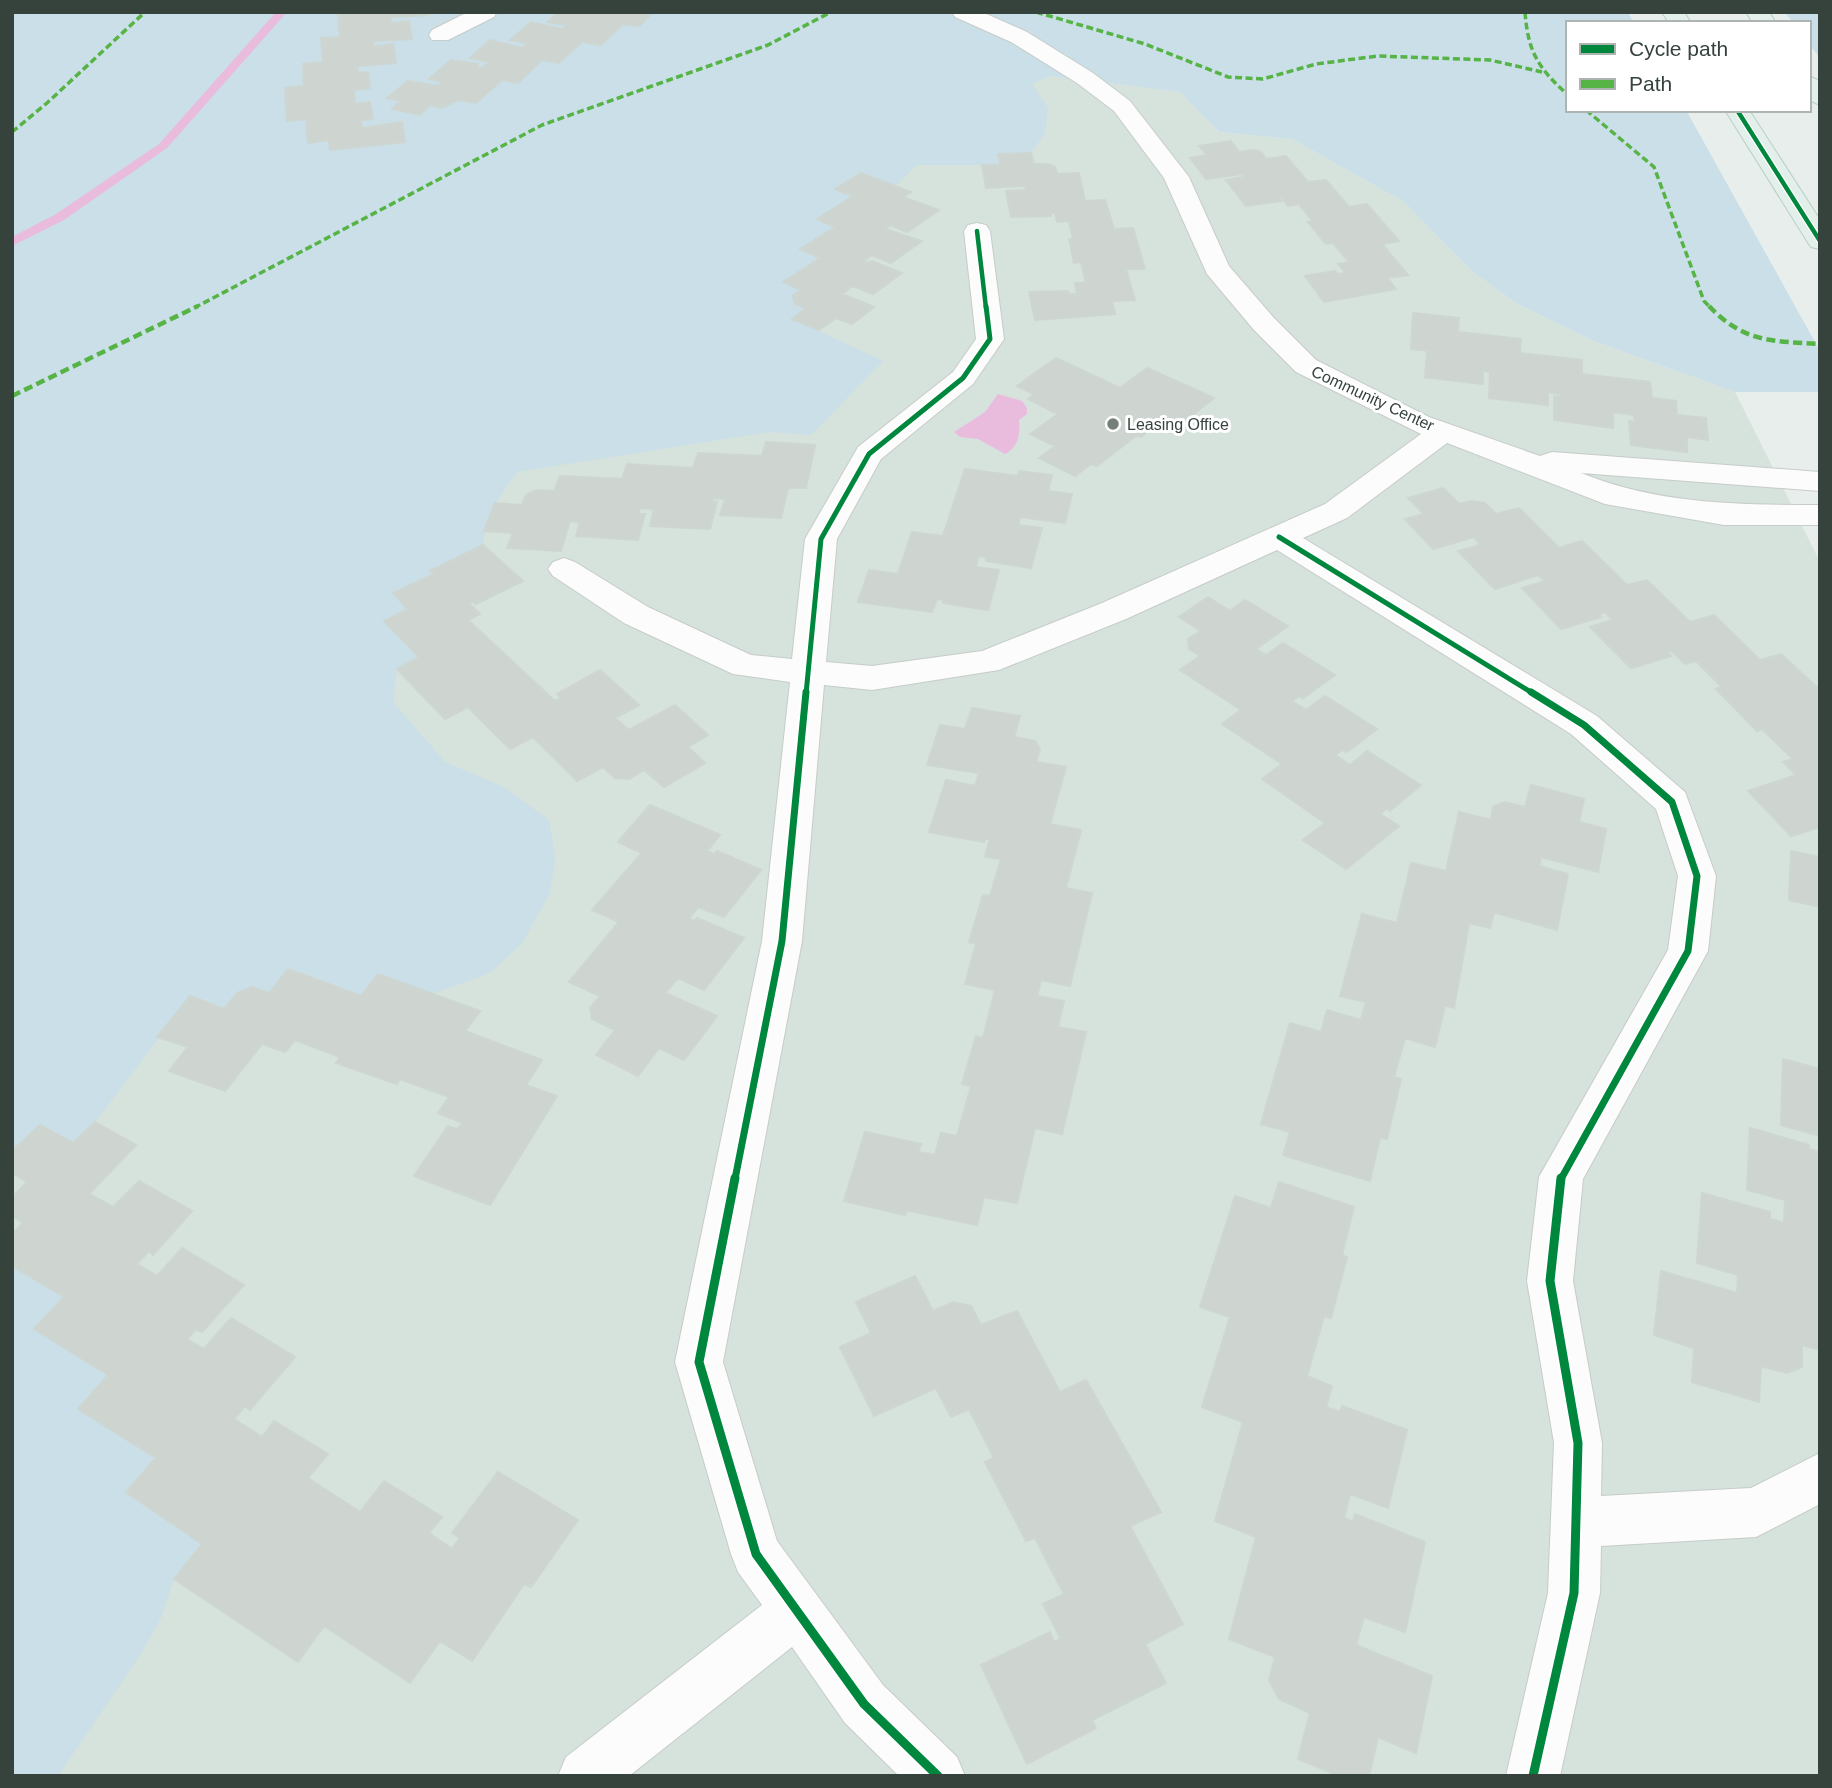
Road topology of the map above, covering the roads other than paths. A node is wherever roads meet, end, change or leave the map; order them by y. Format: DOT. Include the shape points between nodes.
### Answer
graph roads {
  1 [pos="485,12"];
  2 [pos="963,12"];
  3 [pos="440,35"];
  4 [pos="1738,112"];
  5 [pos="977,231"];
  6 [pos="1820,241"];
  7 [pos="1444,432"];
  8 [pos="1522,459"];
  9 [pos="1820,482"];
  10 [pos="1820,515"];
  11 [pos="1279,537"];
  12 [pos="564,569"];
  13 [pos="809,672"];
  14 [pos="1820,1477"];
  15 [pos="1576,1522"];
  16 [pos="796,1611"];
  17 [pos="585,1776"];
  18 [pos="938,1776"];
  19 [pos="1533,1776"];
  1 -- 3 [label="street"];
  2 -- 7 [label="street, Community Center" via="1018,37 1122,106 1176,177 1217,268 1306,366"];
  4 -- 6 [label="main road"];
  5 -- 13 [label="street" via="990,339 963,378 869,454 821,539"];
  7 -- 8 [label="street, Community Center"];
  7 -- 11 [label="street" via="1336,512"];
  8 -- 9 [label="street, Community Center"];
  8 -- 10 [label="street, Community Center" via="1605,494 1724,515"];
  11 -- 13 [label="street" via="988,662 872,678"];
  11 -- 15 [label="street" via="1584,726 1672,802 1697,876 1688,951 1560,1177 1550,1281 1578,1443"];
  12 -- 13 [label="street" via="636,615 745,666"];
  13 -- 16 [label="street" via="782,941 699,1362 756,1554"];
  14 -- 15 [label="street" via="1756,1512"];
  15 -- 19 [label="street" via="1574,1593"];
  16 -- 17 [label="street"];
  16 -- 18 [label="street" via="864,1704"];
}
